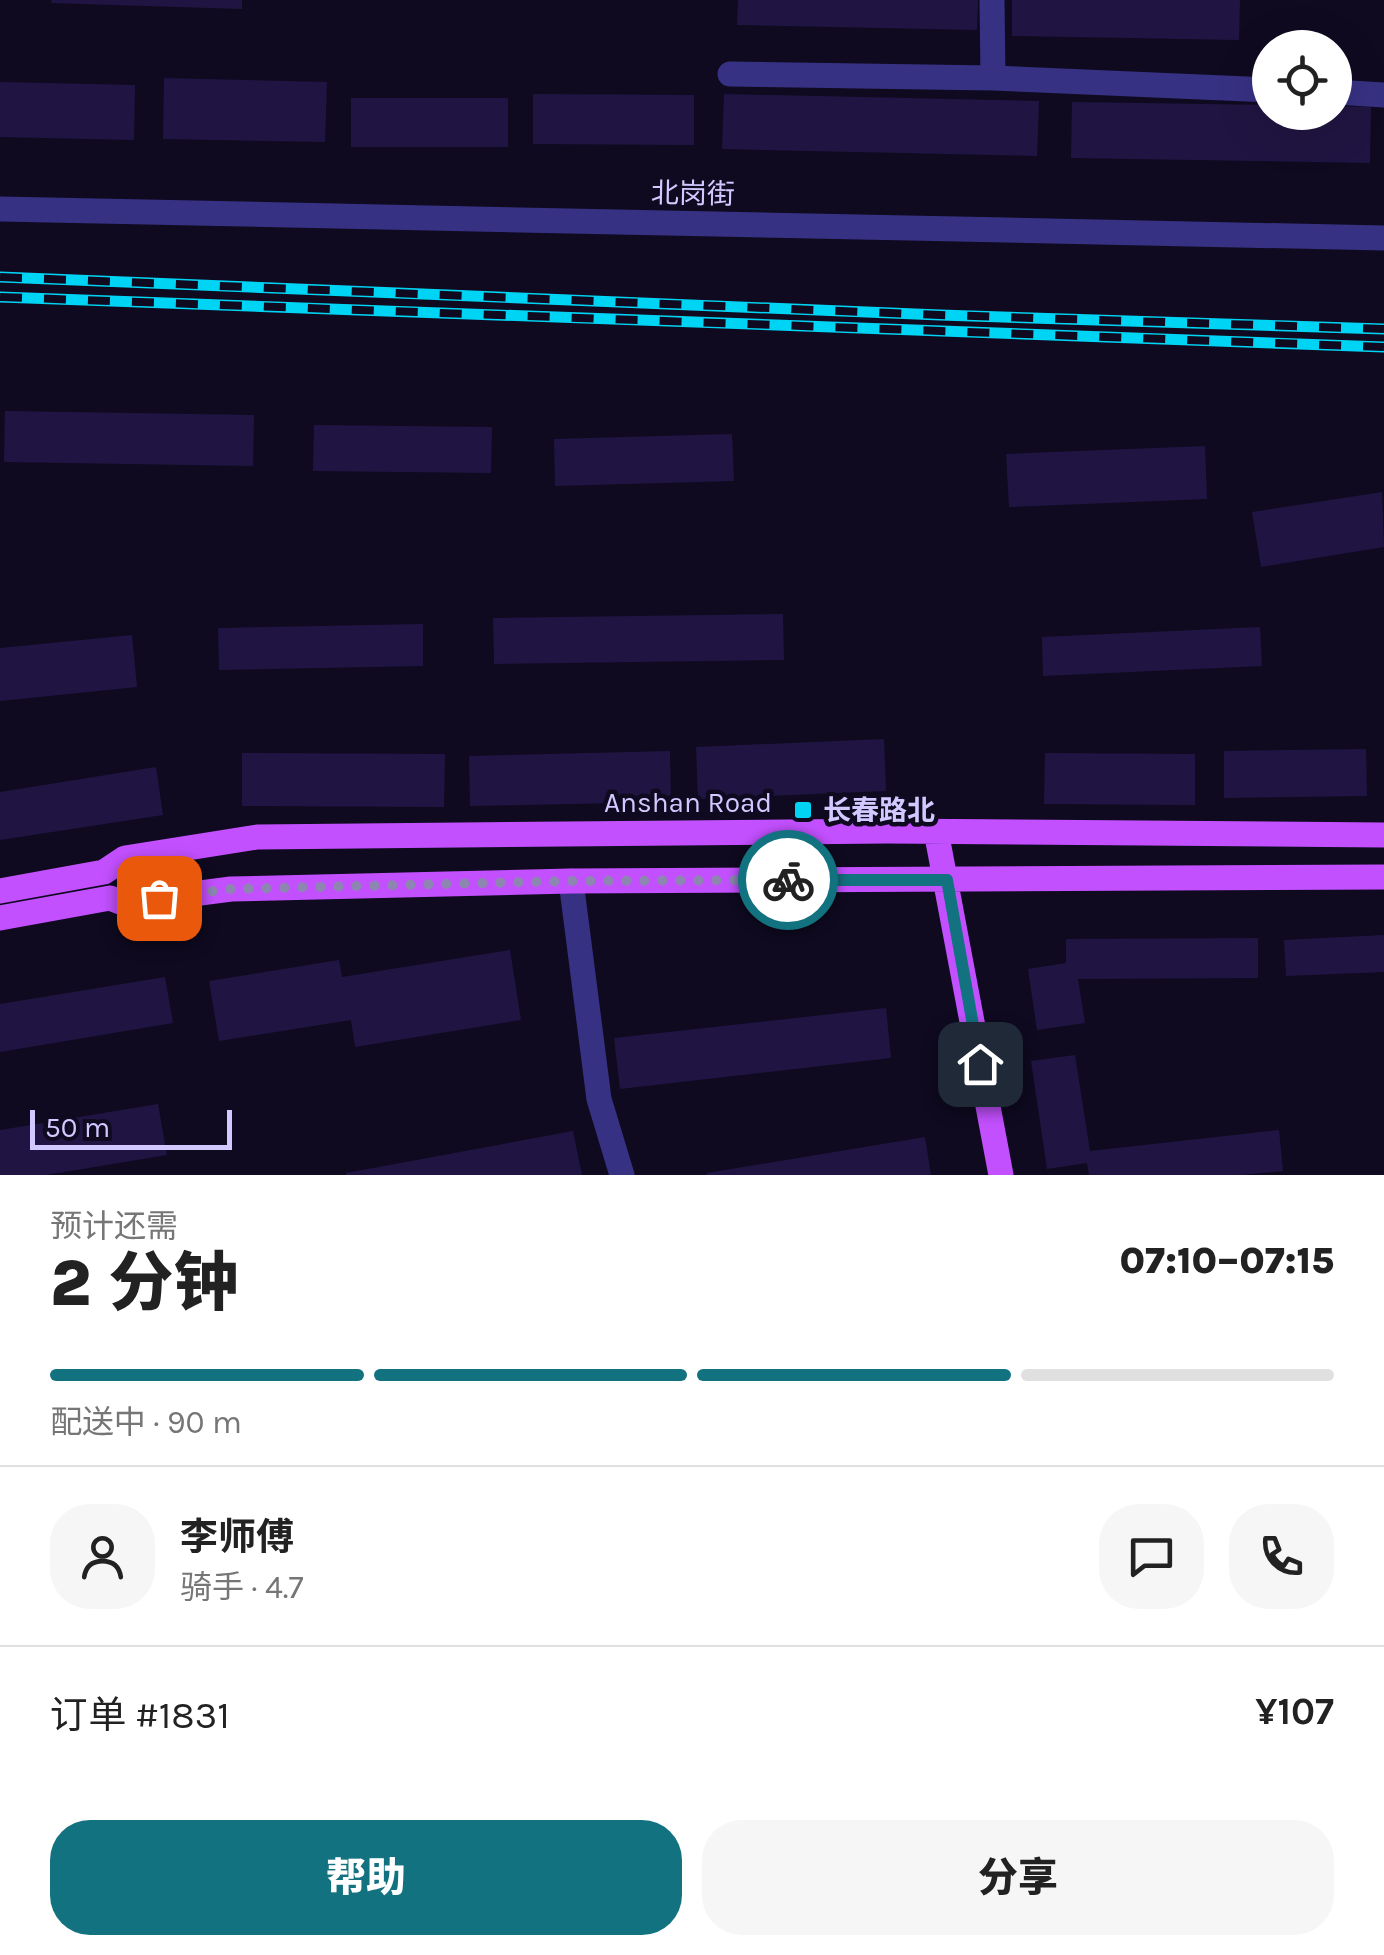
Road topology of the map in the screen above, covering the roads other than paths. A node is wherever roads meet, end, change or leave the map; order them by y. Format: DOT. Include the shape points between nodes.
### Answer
graph roads {
  1 [pos="992,0"];
  2 [pos="730,74"];
  3 [pos="993,78"];
  4 [pos="1252,89"];
  5 [pos="1352,93"];
  6 [pos="1384,94"];
  7 [pos="0,209"];
  8 [pos="1384,238"];
  9 [pos="936,831"];
  10 [pos="1384,835"];
  11 [pos="1384,877"];
  12 [pos="947,880"];
  13 [pos="572,881"];
  14 [pos="0,890"];
  15 [pos="0,918"];
  16 [pos="622,1175"];
  17 [pos="1001,1175"];
  1 -- 3 [label="street"];
  2 -- 3 [label="street"];
  3 -- 4 [label="street"];
  5 -- 6 [label="street"];
  7 -- 8 [label="street, 北岗街"];
  9 -- 10 [label="main road, Anshan Road"];
  9 -- 12 [label="main road"];
  9 -- 14 [label="main road, Anshan Road" via="258,837 124,858 104,872"];
  11 -- 12 [label="main road"];
  12 -- 13 [label="main road"];
  12 -- 17 [label="main road"];
  13 -- 15 [label="main road" via="231,889 123,903 110,898"];
  13 -- 16 [label="street" via="599,1099"];
}
